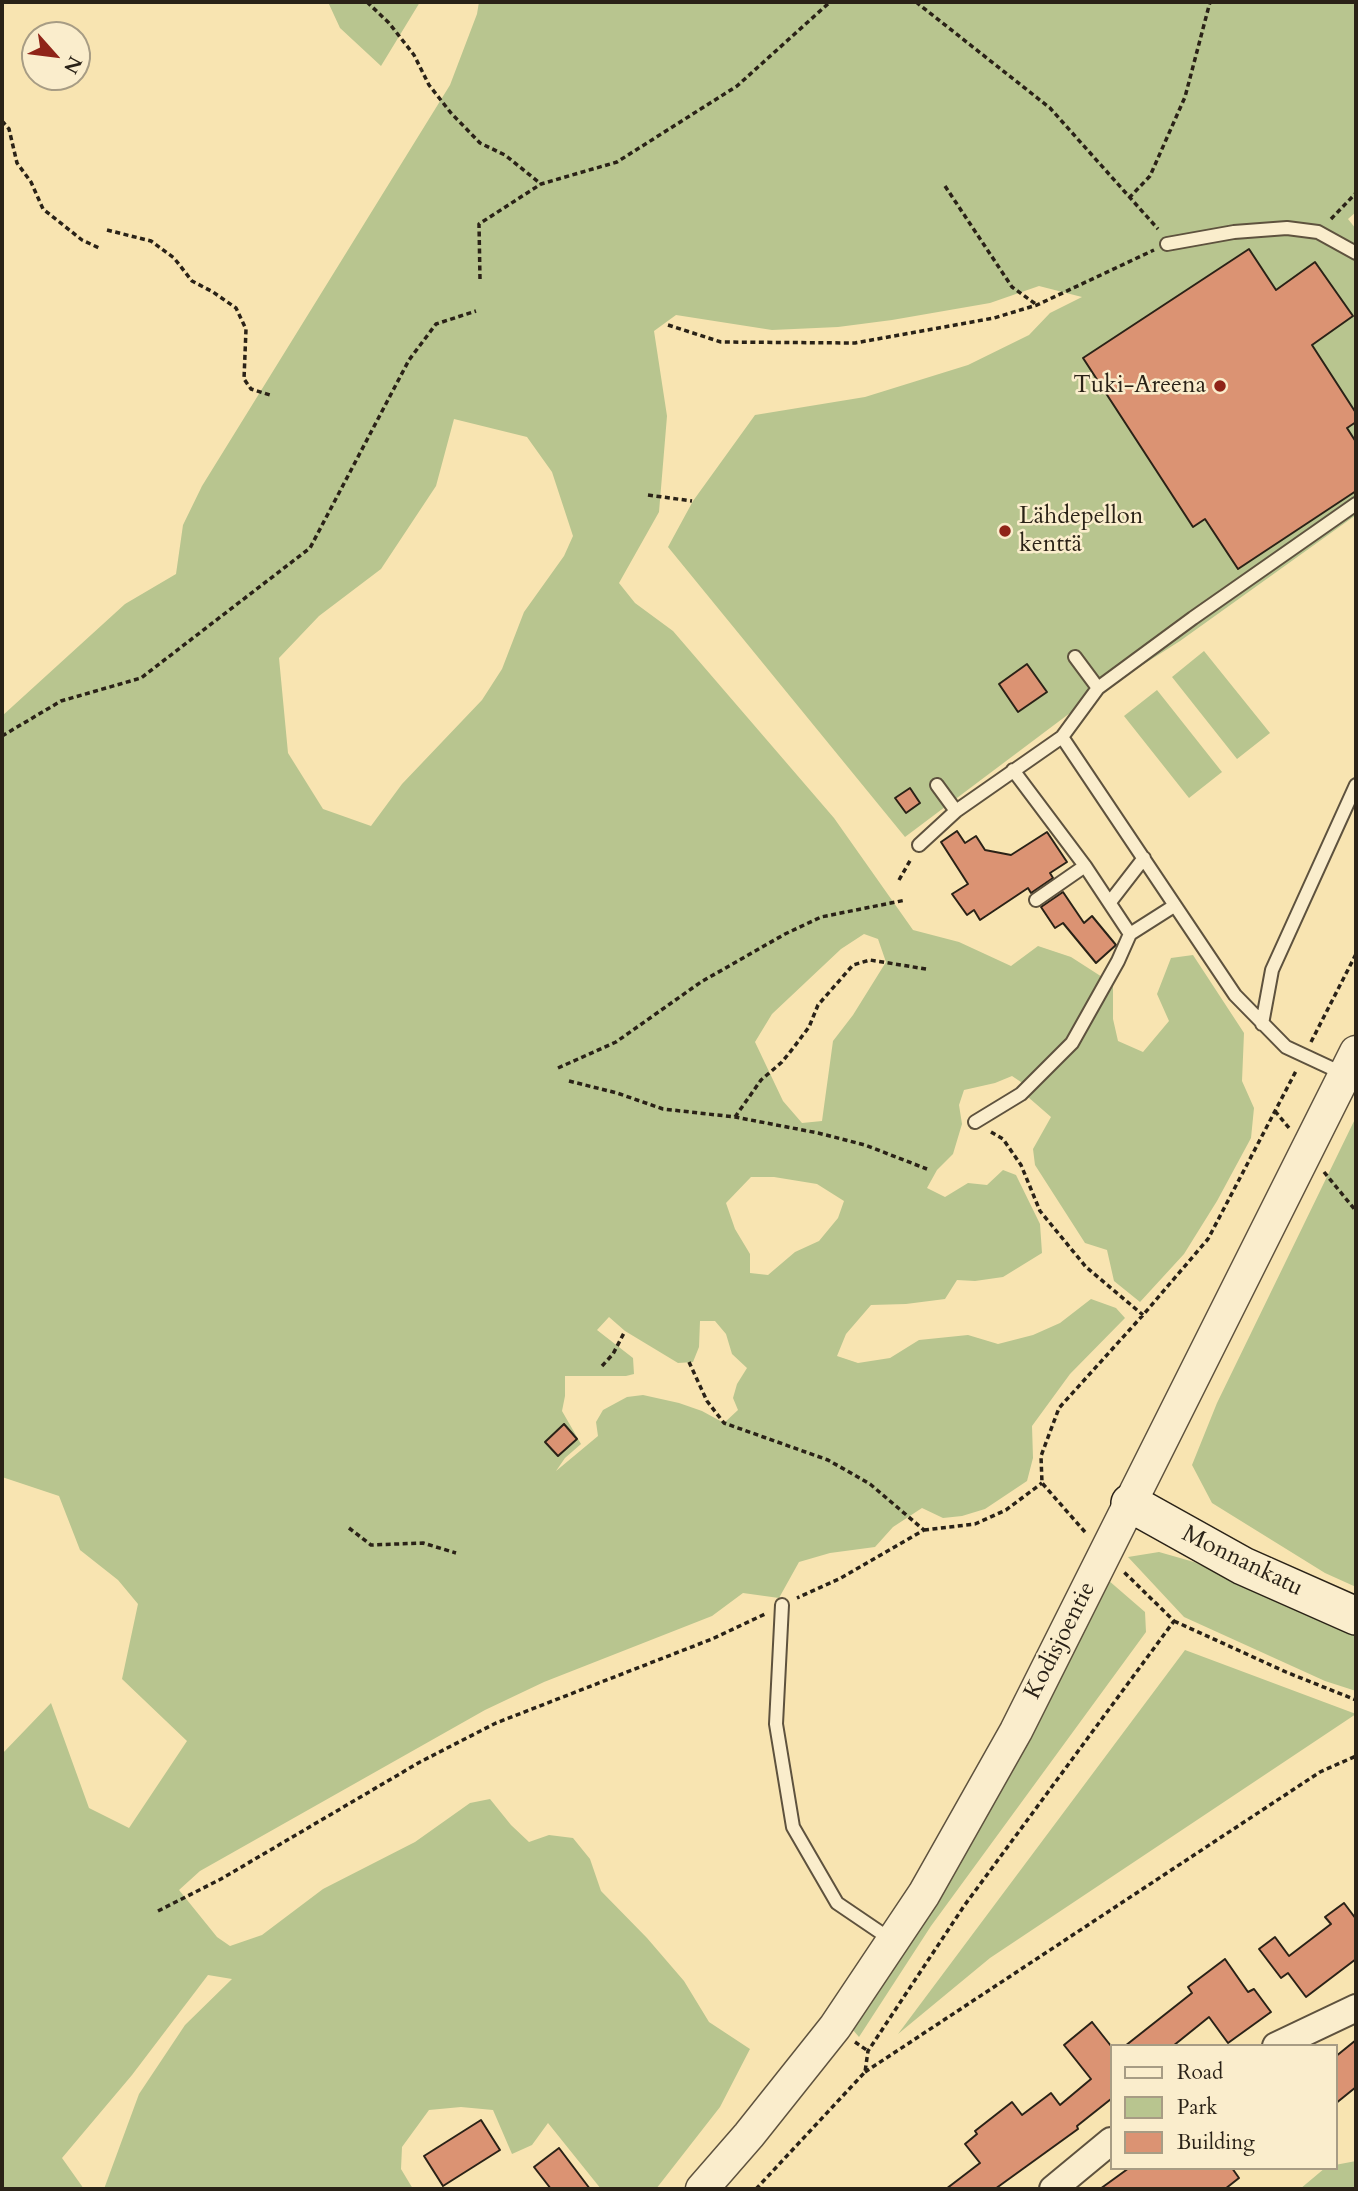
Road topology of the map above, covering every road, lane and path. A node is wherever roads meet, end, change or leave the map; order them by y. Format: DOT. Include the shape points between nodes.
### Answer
graph roads {
  1 [pos="367,2"];
  2 [pos="830,2"];
  3 [pos="916,2"];
  4 [pos="1210,2"];
  5 [pos="2,121"];
  6 [pos="541,184"];
  7 [pos="945,186"];
  8 [pos="1356,193"];
  9 [pos="1129,198"];
  10 [pos="107,230"];
  11 [pos="1318,232"];
  12 [pos="1167,244"];
  13 [pos="99,248"];
  14 [pos="1356,253"];
  15 [pos="480,279"];
  16 [pos="1037,305"];
  17 [pos="476,311"];
  18 [pos="668,326"];
  19 [pos="273,396"];
  20 [pos="648,495"];
  21 [pos="692,501"];
  22 [pos="1356,504"];
  23 [pos="1076,657"];
  24 [pos="1098,688"];
  25 [pos="2,736"];
  26 [pos="1062,737"];
  27 [pos="1013,770"];
  28 [pos="937,785"];
  29 [pos="1356,785"];
  30 [pos="956,811"];
  31 [pos="919,845"];
  32 [pos="1144,858"];
  33 [pos="1085,866"];
  34 [pos="899,880"];
  35 [pos="906,900"];
  36 [pos="1036,900"];
  37 [pos="1110,902"];
  38 [pos="1174,906"];
  39 [pos="1130,934"];
  40 [pos="1356,954"];
  41 [pos="926,969"];
  42 [pos="1262,1024"];
  43 [pos="1305,1054"];
  44 [pos="1350,1063"];
  45 [pos="558,1068"];
  46 [pos="569,1081"];
  47 [pos="735,1117"];
  48 [pos="975,1122"];
  49 [pos="928,1169"];
  50 [pos="1143,1315"];
  51 [pos="625,1331"];
  52 [pos="689,1362"];
  53 [pos="601,1366"];
  54 [pos="1042,1483"];
  55 [pos="1130,1503"];
  56 [pos="349,1528"];
  57 [pos="924,1530"];
  58 [pos="1086,1534"];
  59 [pos="456,1553"];
  60 [pos="1124,1572"];
  61 [pos="782,1605"];
  62 [pos="1356,1616"];
  63 [pos="1174,1621"];
  64 [pos="1356,1700"];
  65 [pos="1356,1756"];
  66 [pos="158,1910"];
  67 [pos="893,1941"];
  68 [pos="1356,2008"];
  69 [pos="1280,2044"];
  70 [pos="864,2072"];
  71 [pos="1110,2142"];
  72 [pos="702,2189"];
  73 [pos="756,2189"];
  74 [pos="1053,2189"];
  1 -- 6 [label="path" via="414,55 451,113 480,143 505,155"];
  2 -- 6 [label="path" via="737,86 617,162"];
  3 -- 9 [label="path" via="1050,108"];
  4 -- 9 [label="path" via="1185,97 1150,176"];
  5 -- 13 [label="path" via="9,129 17,163 43,209"];
  6 -- 15 [label="path" via="480,224"];
  7 -- 16 [label="path" via="1012,287"];
  8 -- 11 [label="path"];
  9 -- 12 [label="path"];
  10 -- 19 [label="path" via="151,241 174,258 192,281 236,308 246,330 244,379 251,389"];
  11 -- 12 [label="lane" via="1287,228 1234,232"];
  11 -- 14 [label="lane"];
  12 -- 16 [label="path"];
  16 -- 18 [label="path" via="995,318 855,343 721,342"];
  17 -- 25 [label="path" via="436,324 409,360 310,548 141,678 61,701"];
  20 -- 21 [label="path"];
  22 -- 24 [label="lane"];
  23 -- 24 [label="lane"];
  24 -- 26 [label="lane"];
  26 -- 27 [label="lane"];
  26 -- 32 [label="lane"];
  27 -- 30 [label="lane"];
  27 -- 33 [label="lane"];
  28 -- 30 [label="lane"];
  29 -- 42 [label="lane" via="1272,970"];
  30 -- 31 [label="lane"];
  31 -- 34 [label="path"];
  32 -- 37 [label="lane"];
  32 -- 38 [label="lane"];
  33 -- 36 [label="lane"];
  33 -- 37 [label="lane"];
  35 -- 45 [label="path" via="821,917 701,982 617,1042"];
  37 -- 39 [label="lane"];
  38 -- 39 [label="lane"];
  38 -- 42 [label="lane" via="1235,995"];
  39 -- 48 [label="lane" via="1072,1043 1021,1094"];
  40 -- 43 [label="path"];
  41 -- 47 [label="path" via="870,960 853,965 818,1005 794,1047 761,1080"];
  42 -- 43 [label="lane" via="1286,1047"];
  43 -- 44 [label="lane"];
  43 -- 50 [label="path" via="1208,1239"];
  44 -- 55 [label="street, Kodisjoentie"];
  46 -- 47 [label="path" via="663,1110"];
  47 -- 49 [label="path" via="864,1145"];
  48 -- 50 [label="path" via="1003,1139 1021,1165 1040,1211 1086,1267"];
  50 -- 54 [label="path" via="1059,1408 1041,1455"];
  51 -- 53 [label="path"];
  52 -- 57 [label="path" via="707,1401 724,1423 828,1460 870,1485"];
  54 -- 57 [label="path" via="1006,1510 975,1524"];
  54 -- 58 [label="path"];
  55 -- 62 [label="main road, Monnankatu" via="1243,1566"];
  55 -- 67 [label="street, Kodisjoentie" via="1016,1731"];
  56 -- 59 [label="path" via="371,1545 423,1544"];
  57 -- 61 [label="path" via="841,1578"];
  60 -- 63 [label="path"];
  61 -- 66 [label="path" via="712,1639 496,1723"];
  61 -- 67 [label="lane" via="776,1724 793,1828 837,1903"];
  63 -- 64 [label="path"];
  63 -- 70 [label="path" via="964,1906 868,2051"];
  65 -- 70 [label="path" via="1320,1772"];
  67 -- 72 [label="street, Kodisjoentie" via="799,2075"];
  68 -- 69 [label="street"];
  70 -- 73 [label="path"];
  71 -- 74 [label="street"];
}
